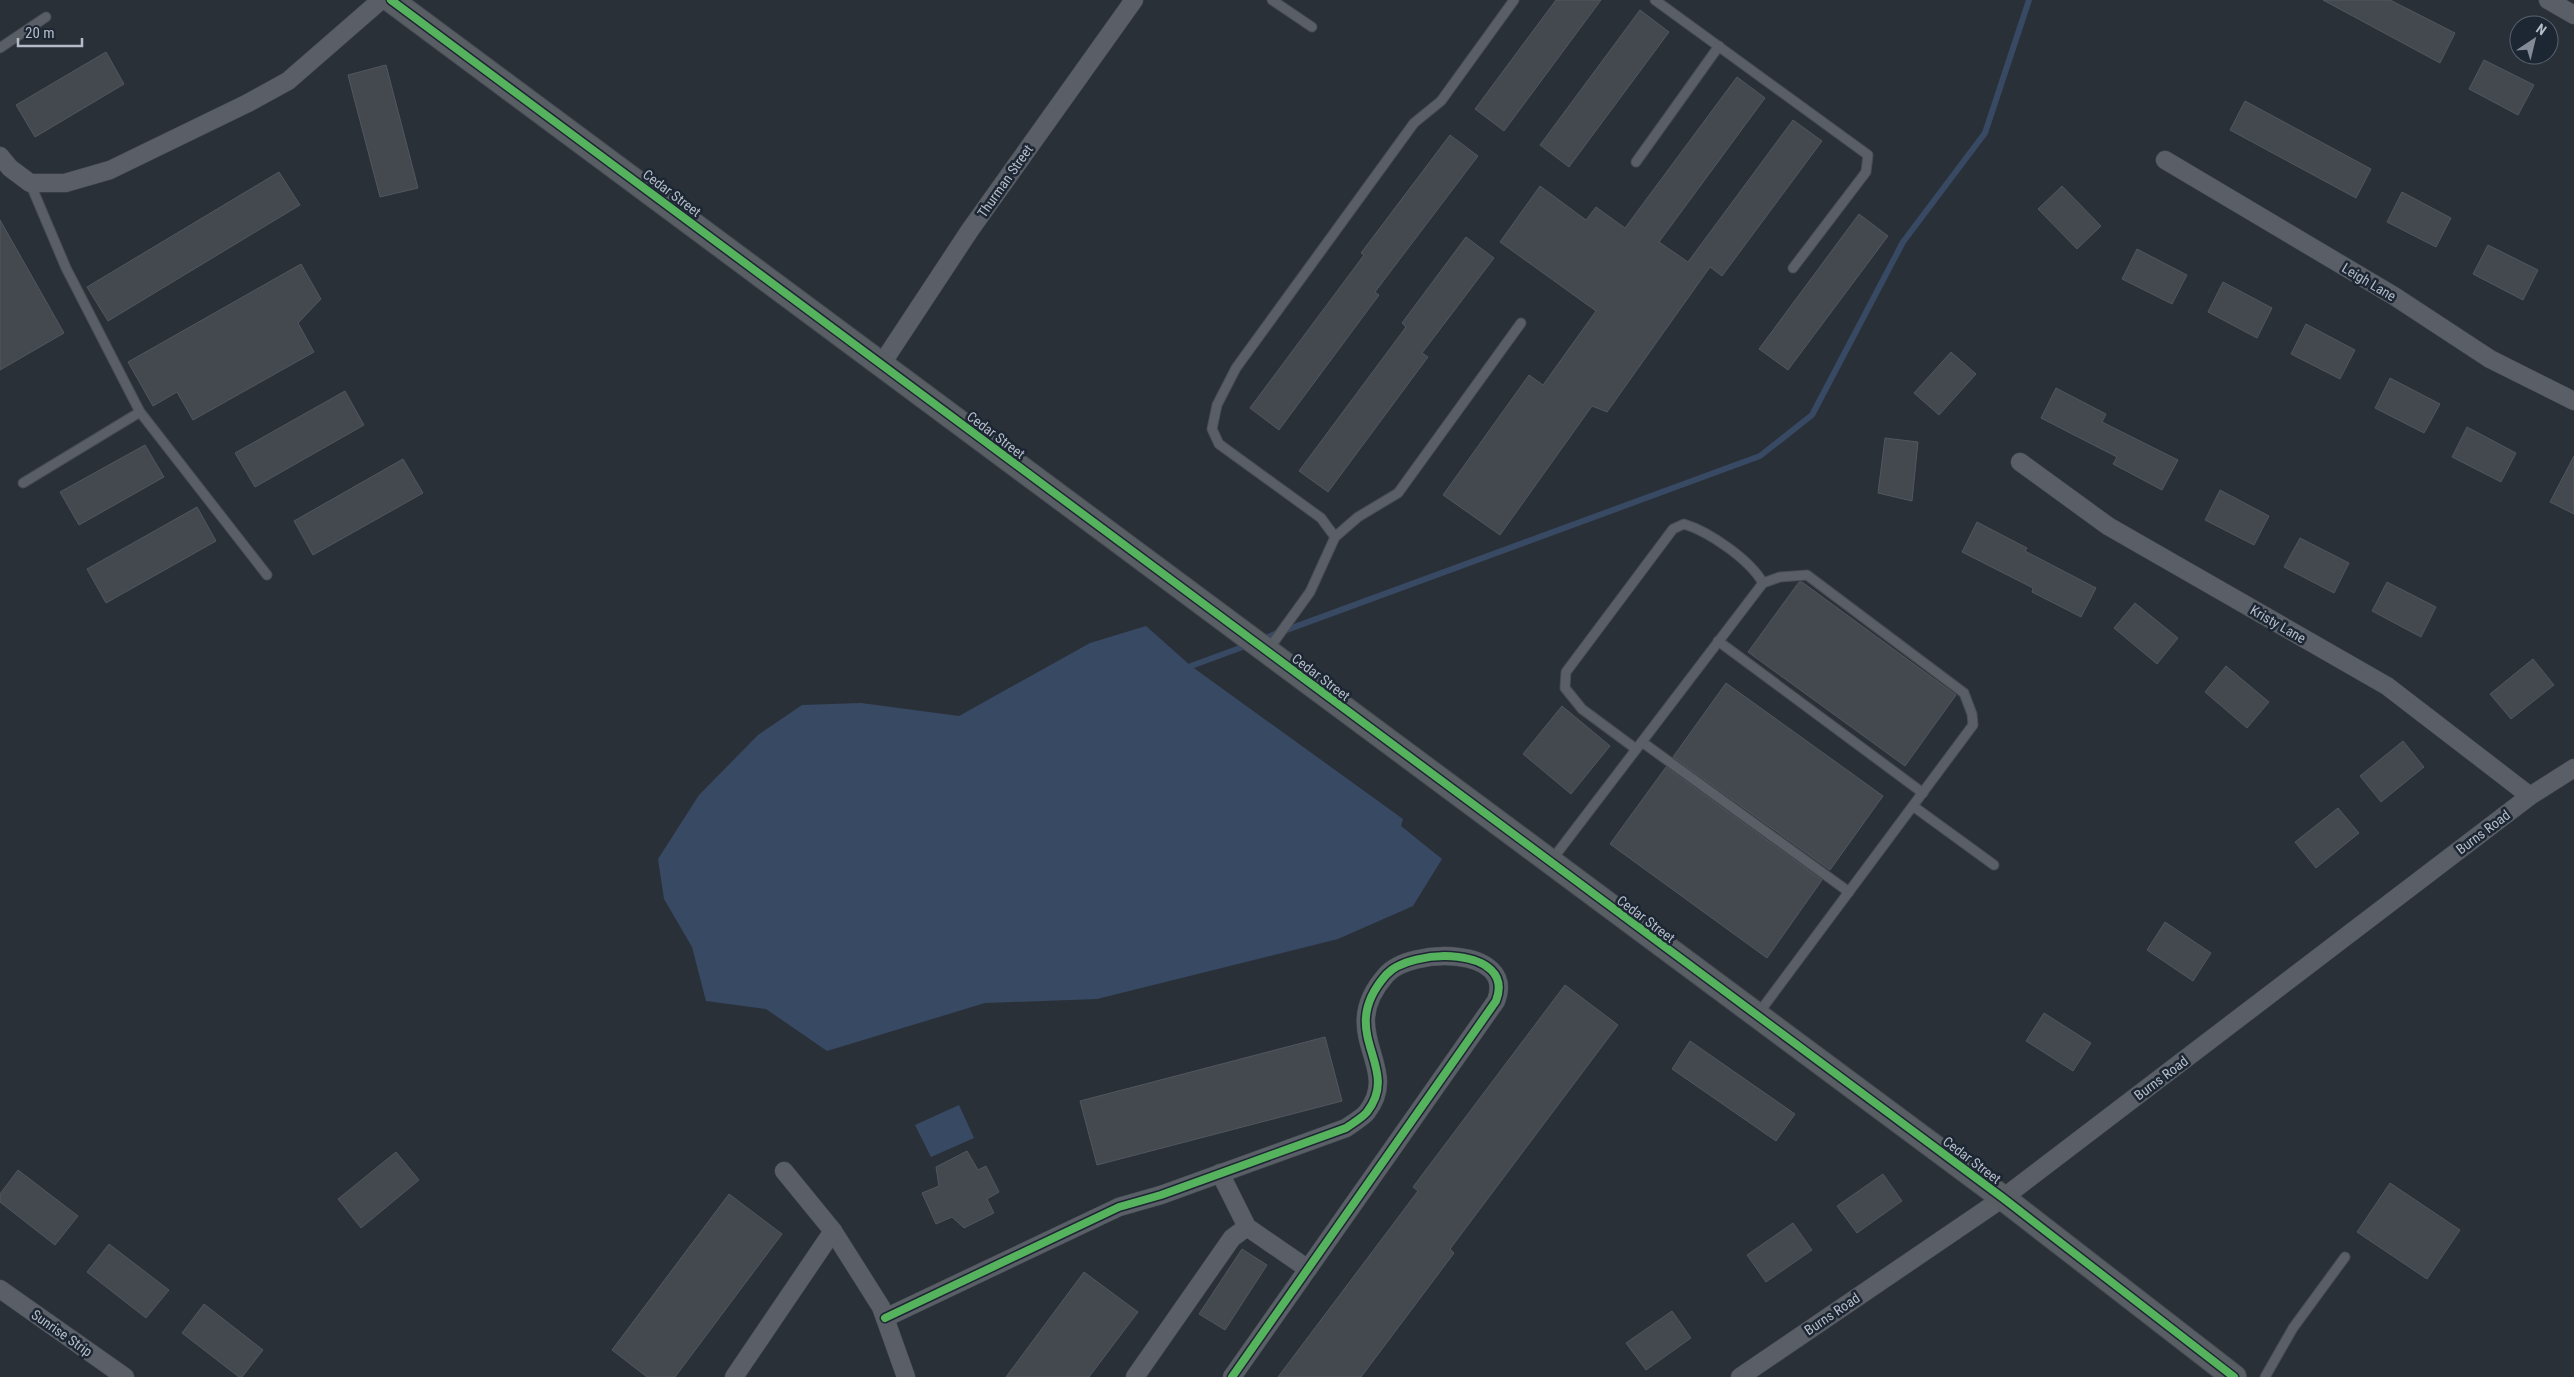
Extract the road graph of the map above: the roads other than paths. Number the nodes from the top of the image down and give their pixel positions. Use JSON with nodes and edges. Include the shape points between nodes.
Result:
{"nodes":[{"id":1,"x":381,"y":0,"type":"edge"},
{"id":2,"x":391,"y":0,"type":"edge"},
{"id":3,"x":1134,"y":0,"type":"edge"},
{"id":4,"x":1272,"y":0,"type":"edge"},
{"id":5,"x":1514,"y":0,"type":"edge"},
{"id":6,"x":1655,"y":0,"type":"edge"},
{"id":7,"x":2548,"y":0,"type":"edge"},
{"id":8,"x":2574,"y":16,"type":"edge"},
{"id":9,"x":46,"y":17,"type":"dead end"},
{"id":10,"x":1312,"y":27,"type":"dead end"},
{"id":11,"x":1719,"y":46,"type":"junction"},
{"id":12,"x":0,"y":48,"type":"edge"},
{"id":13,"x":0,"y":156,"type":"edge"},
{"id":14,"x":2165,"y":160,"type":"dead end"},
{"id":15,"x":1636,"y":162,"type":"dead end"},
{"id":16,"x":30,"y":183,"type":"junction"},
{"id":17,"x":1793,"y":268,"type":"dead end"},
{"id":18,"x":1521,"y":322,"type":"dead end"},
{"id":19,"x":881,"y":364,"type":"junction"},
{"id":20,"x":2574,"y":401,"type":"edge"},
{"id":21,"x":140,"y":412,"type":"junction"},
{"id":22,"x":2020,"y":462,"type":"dead end"},
{"id":23,"x":23,"y":483,"type":"dead end"},
{"id":24,"x":1335,"y":537,"type":"junction"},
{"id":25,"x":267,"y":575,"type":"dead end"},
{"id":26,"x":1762,"y":583,"type":"junction"},
{"id":27,"x":1718,"y":641,"type":"junction"},
{"id":28,"x":1267,"y":652,"type":"junction"},
{"id":29,"x":1639,"y":746,"type":"junction"},
{"id":30,"x":2574,"y":768,"type":"edge"},
{"id":31,"x":1923,"y":793,"type":"junction"},
{"id":32,"x":2530,"y":796,"type":"junction"},
{"id":33,"x":1913,"y":806,"type":"junction"},
{"id":34,"x":1550,"y":862,"type":"junction"},
{"id":35,"x":1994,"y":865,"type":"dead end"},
{"id":36,"x":1849,"y":892,"type":"junction"},
{"id":37,"x":1757,"y":1016,"type":"junction"},
{"id":38,"x":784,"y":1171,"type":"dead end"},
{"id":39,"x":1220,"y":1173,"type":"junction"},
{"id":40,"x":2003,"y":1198,"type":"junction"},
{"id":41,"x":1247,"y":1227,"type":"junction"},
{"id":42,"x":833,"y":1230,"type":"junction"},
{"id":43,"x":2345,"y":1257,"type":"dead end"},
{"id":44,"x":1308,"y":1269,"type":"junction"},
{"id":45,"x":0,"y":1289,"type":"edge"},
{"id":46,"x":885,"y":1318,"type":"junction"},
{"id":47,"x":125,"y":1377,"type":"edge"},
{"id":48,"x":734,"y":1377,"type":"edge"},
{"id":49,"x":906,"y":1377,"type":"edge"},
{"id":50,"x":1135,"y":1377,"type":"edge"},
{"id":51,"x":1232,"y":1377,"type":"edge"},
{"id":52,"x":1740,"y":1377,"type":"edge"},
{"id":53,"x":2234,"y":1377,"type":"edge"},
{"id":54,"x":2265,"y":1377,"type":"edge"}],
"edges":[{"from":1,"to":16,"type":"street","via":[[288,81],[248,103],[110,170],[65,183]]},
{"from":2,"to":19,"type":"street","name":"Cedar Street"},
{"from":3,"to":19,"type":"street","name":"Thurman Street","via":[[970,230]]},
{"from":4,"to":10,"type":"lane"},
{"from":5,"to":24,"type":"lane","via":[[1440,101],[1414,123],[1236,368],[1217,405],[1212,429],[1218,444],[1321,518]]},
{"from":6,"to":11,"type":"lane"},
{"from":7,"to":8,"type":"street"},
{"from":9,"to":12,"type":"lane"},
{"from":11,"to":15,"type":"lane"},
{"from":11,"to":17,"type":"lane","via":[[1868,155],[1866,172]]},
{"from":13,"to":16,"type":"street"},
{"from":14,"to":20,"type":"street","name":"Leigh Lane","via":[[2394,296],[2490,359]]},
{"from":16,"to":21,"type":"lane","via":[[66,268]]},
{"from":18,"to":24,"type":"lane","via":[[1398,492],[1358,517]]},
{"from":19,"to":28,"type":"street","name":"Cedar Street"},
{"from":21,"to":23,"type":"lane"},
{"from":21,"to":25,"type":"lane"},
{"from":22,"to":32,"type":"street","name":"Kristy Lane","via":[[2108,526],[2387,686]]},
{"from":24,"to":28,"type":"lane","via":[[1310,592]]},
{"from":26,"to":27,"type":"lane"},
{"from":26,"to":29,"type":"lane","via":[[1756,571],[1700,529],[1684,524],[1673,529],[1566,672],[1565,688],[1582,709]]},
{"from":26,"to":31,"type":"lane","via":[[1780,577],[1807,575],[1964,693],[1973,725]]},
{"from":27,"to":29,"type":"lane"},
{"from":27,"to":31,"type":"lane"},
{"from":28,"to":34,"type":"street","name":"Cedar Street"},
{"from":29,"to":34,"type":"lane"},
{"from":29,"to":36,"type":"lane"},
{"from":30,"to":32,"type":"street","name":"Burns Road"},
{"from":31,"to":33,"type":"lane"},
{"from":32,"to":40,"type":"street","name":"Burns Road"},
{"from":33,"to":35,"type":"lane"},
{"from":33,"to":36,"type":"lane"},
{"from":34,"to":37,"type":"street","name":"Cedar Street"},
{"from":36,"to":37,"type":"lane"},
{"from":37,"to":40,"type":"street","name":"Cedar Street"},
{"from":38,"to":42,"type":"street"},
{"from":39,"to":41,"type":"street"},
{"from":39,"to":44,"type":"street","via":[[1346,1128],[1367,1113],[1377,1094],[1380,1076],[1364,1028],[1366,1010],[1374,989],[1388,972],[1412,960],[1442,956],[1477,960],[1491,968],[1501,989],[1496,1001]]},
{"from":39,"to":46,"type":"street","via":[[1119,1207]]},
{"from":40,"to":52,"type":"street","name":"Burns Road"},
{"from":40,"to":53,"type":"street","name":"Cedar Street"},
{"from":41,"to":44,"type":"street"},
{"from":41,"to":50,"type":"street","via":[[1232,1238]]},
{"from":42,"to":46,"type":"street"},
{"from":42,"to":48,"type":"street"},
{"from":43,"to":54,"type":"lane","via":[[2294,1328]]},
{"from":44,"to":51,"type":"street"},
{"from":45,"to":47,"type":"street","name":"Sunrise Strip"},
{"from":46,"to":49,"type":"street"}]}
